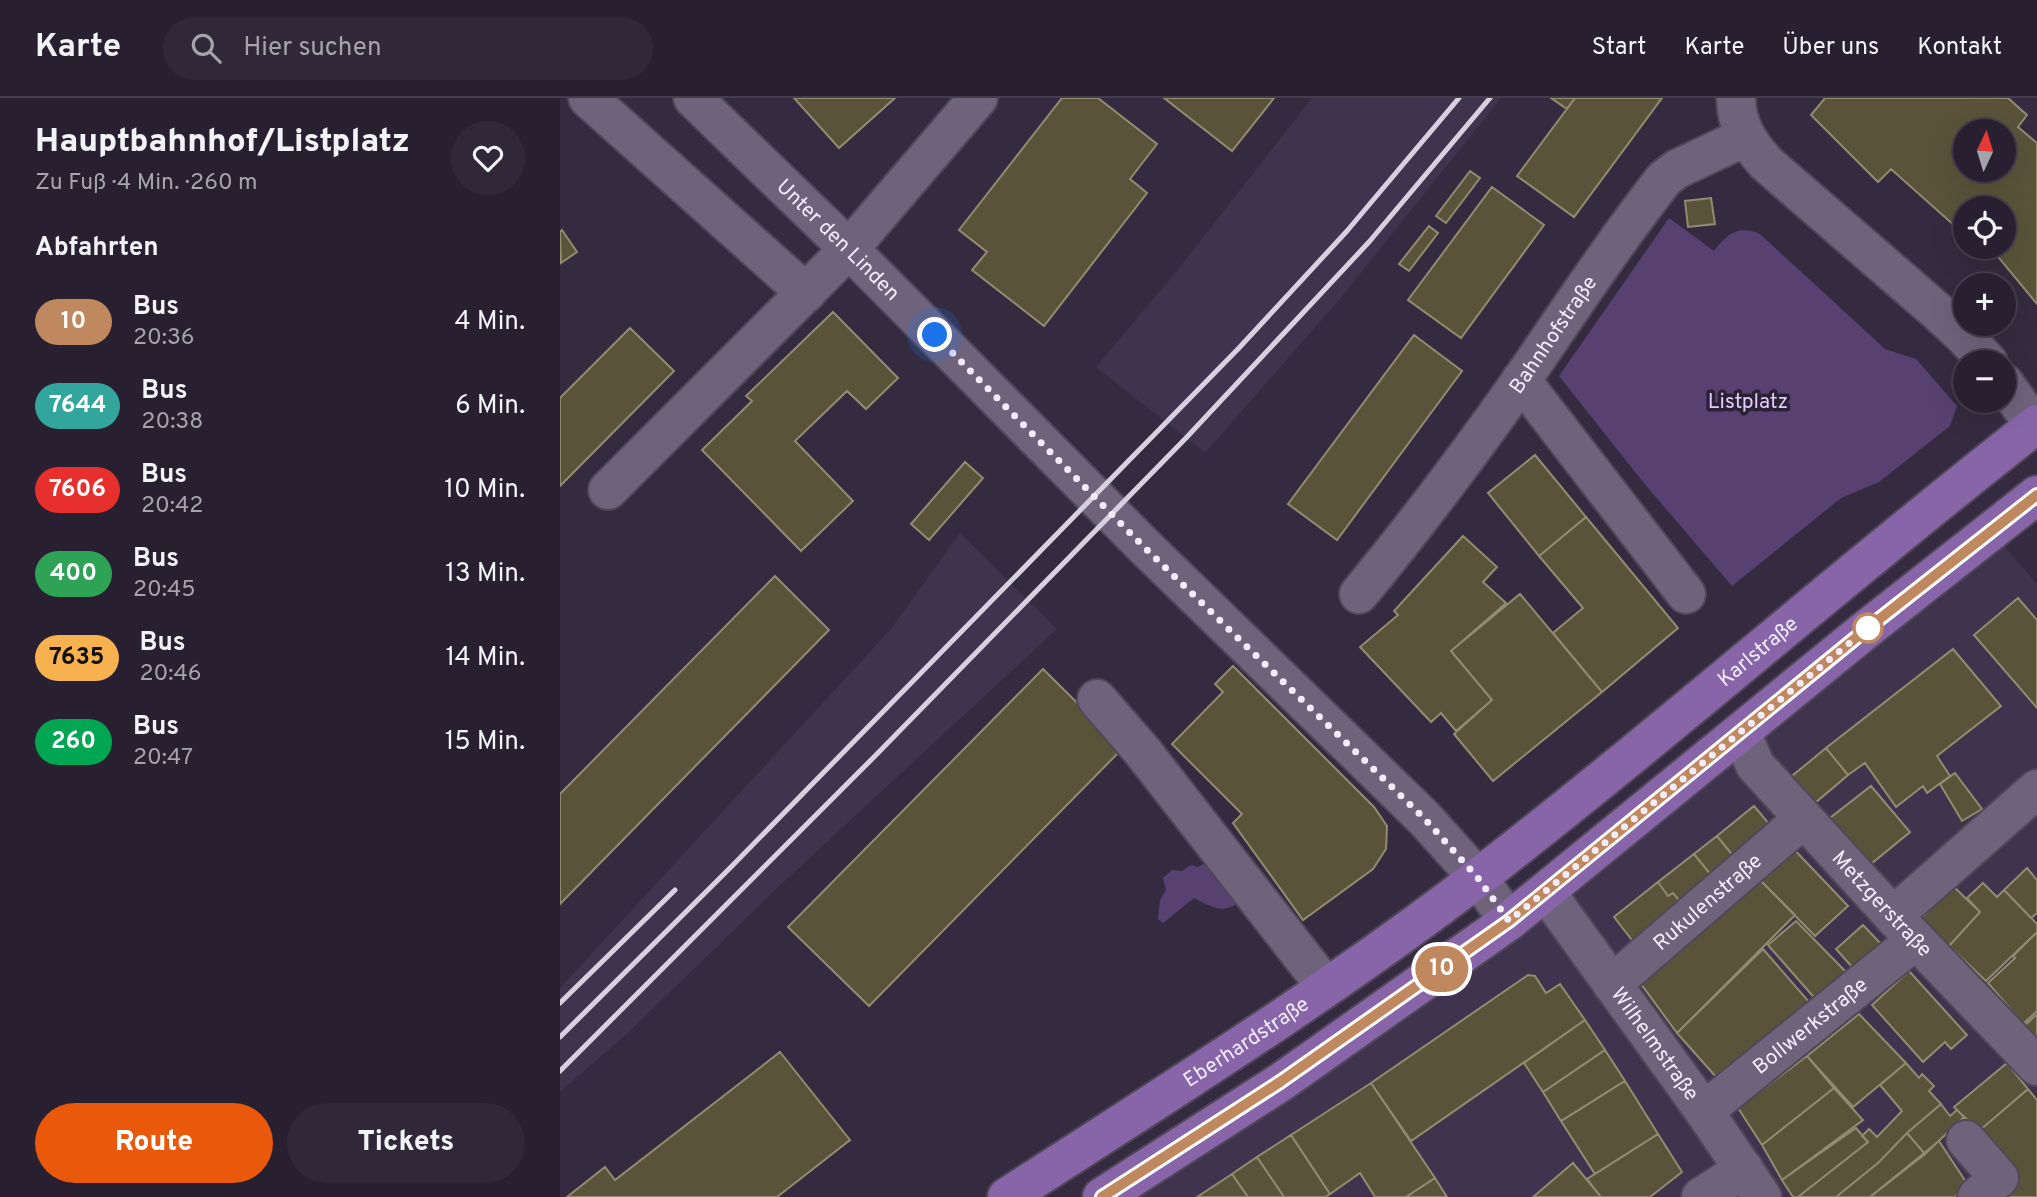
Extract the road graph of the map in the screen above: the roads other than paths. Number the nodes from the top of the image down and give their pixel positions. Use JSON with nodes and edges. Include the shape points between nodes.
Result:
{"nodes":[{"id":1,"x":588,"y":98,"type":"edge"},
{"id":2,"x":693,"y":98,"type":"edge"},
{"id":3,"x":978,"y":98,"type":"edge"},
{"id":4,"x":1736,"y":98,"type":"edge"},
{"id":5,"x":1745,"y":137,"type":"junction"},
{"id":6,"x":849,"y":249,"type":"junction"},
{"id":7,"x":806,"y":293,"type":"junction"},
{"id":8,"x":1977,"y":350,"type":"edge"},
{"id":9,"x":1521,"y":380,"type":"junction"},
{"id":10,"x":2016,"y":399,"type":"edge"},
{"id":11,"x":2036,"y":426,"type":"edge"},
{"id":12,"x":608,"y":490,"type":"dead end"},
{"id":13,"x":2037,"y":495,"type":"edge"},
{"id":14,"x":1920,"y":517,"type":"junction"},
{"id":15,"x":1956,"y":561,"type":"junction"},
{"id":16,"x":1359,"y":594,"type":"dead end"},
{"id":17,"x":1686,"y":594,"type":"dead end"},
{"id":18,"x":1097,"y":699,"type":"dead end"},
{"id":19,"x":1741,"y":732,"type":"junction"},
{"id":20,"x":2034,"y":798,"type":"edge"},
{"id":21,"x":1803,"y":818,"type":"junction"},
{"id":22,"x":1478,"y":878,"type":"junction"},
{"id":23,"x":1546,"y":892,"type":"junction"},
{"id":24,"x":1509,"y":921,"type":"junction"},
{"id":25,"x":1905,"y":928,"type":"junction"},
{"id":26,"x":1612,"y":984,"type":"junction"},
{"id":27,"x":1326,"y":987,"type":"junction"},
{"id":28,"x":2037,"y":1066,"type":"edge"},
{"id":29,"x":1704,"y":1111,"type":"junction"},
{"id":30,"x":1966,"y":1140,"type":"dead end"},
{"id":31,"x":1753,"y":1183,"type":"edge"},
{"id":32,"x":1007,"y":1197,"type":"edge"},
{"id":33,"x":1102,"y":1197,"type":"edge"},
{"id":34,"x":1701,"y":1197,"type":"edge"},
{"id":35,"x":1977,"y":1197,"type":"edge"}],
"edges":[{"from":1,"to":7,"type":"street"},
{"from":2,"to":6,"type":"street","name":"Unter den Linden"},
{"from":3,"to":6,"type":"street"},
{"from":4,"to":5,"type":"street"},
{"from":5,"to":8,"type":"street","via":[[1766,163]]},
{"from":5,"to":9,"type":"street","name":"Bahnhofstraße","via":[[1664,179]]},
{"from":6,"to":7,"type":"street"},
{"from":6,"to":22,"type":"street","name":"Unter den Linden","via":[[1144,547],[1424,818]]},
{"from":7,"to":12,"type":"street"},
{"from":9,"to":16,"type":"street","name":"Bahnhofstraße"},
{"from":9,"to":17,"type":"street"},
{"from":10,"to":11,"type":"street"},
{"from":11,"to":14,"type":"main road","name":"Karlstraße"},
{"from":13,"to":15,"type":"main road"},
{"from":14,"to":15,"type":"main road"},
{"from":14,"to":22,"type":"main road","name":"Karlstraße"},
{"from":15,"to":19,"type":"main road"},
{"from":18,"to":27,"type":"street"},
{"from":19,"to":21,"type":"street","name":"Metzgerstraße","via":[[1755,765]]},
{"from":19,"to":23,"type":"main road"},
{"from":20,"to":25,"type":"street","name":"Bollwerkstraße"},
{"from":21,"to":25,"type":"street","name":"Metzgerstraße"},
{"from":21,"to":26,"type":"street","name":"Rukulenstraße"},
{"from":22,"to":24,"type":"street","name":"Unter den Linden"},
{"from":22,"to":27,"type":"main road","name":"Eberhardstraße"},
{"from":23,"to":24,"type":"main road"},
{"from":23,"to":26,"type":"street","name":"Wilhelmstraße"},
{"from":24,"to":33,"type":"main road","via":[[1280,1082]]},
{"from":25,"to":28,"type":"street","name":"Metzgerstraße"},
{"from":25,"to":29,"type":"street","name":"Bollwerkstraße"},
{"from":26,"to":29,"type":"street","name":"Wilhelmstraße"},
{"from":27,"to":32,"type":"main road","name":"Eberhardstraße"},
{"from":29,"to":31,"type":"street","name":"Wilhelmstraße"},
{"from":30,"to":35,"type":"street","via":[[1998,1178]]},
{"from":31,"to":34,"type":"street"}]}
